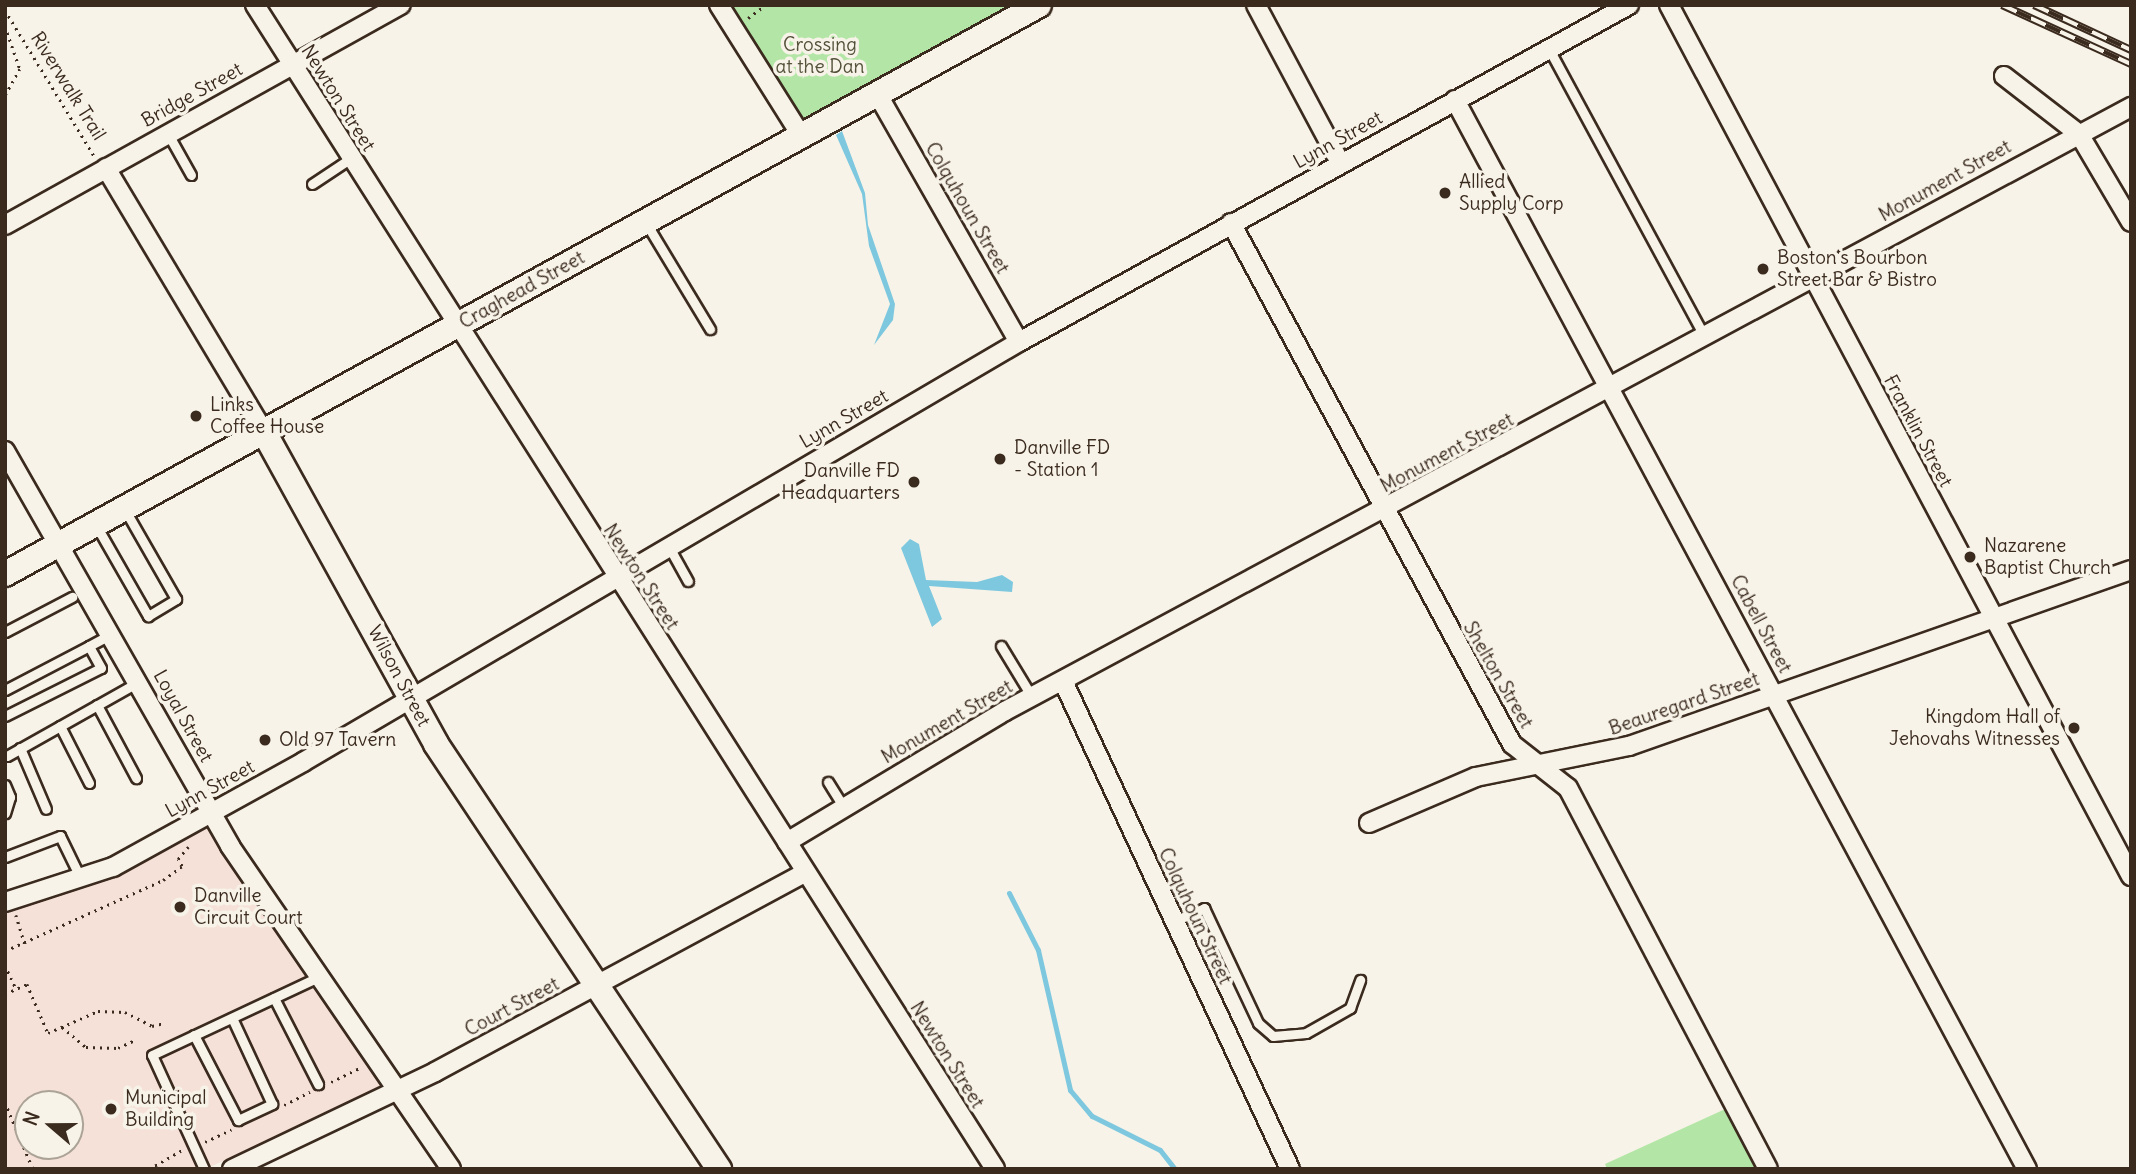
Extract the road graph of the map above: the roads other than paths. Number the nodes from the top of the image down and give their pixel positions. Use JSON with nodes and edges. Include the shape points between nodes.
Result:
{"nodes":[{"id":1,"x":255,"y":5,"type":"edge"},
{"id":2,"x":401,"y":5,"type":"edge"},
{"id":3,"x":719,"y":5,"type":"edge"},
{"id":4,"x":1038,"y":5,"type":"edge"},
{"id":5,"x":1256,"y":5,"type":"edge"},
{"id":6,"x":1629,"y":5,"type":"edge"},
{"id":7,"x":1669,"y":5,"type":"edge"},
{"id":8,"x":1010,"y":12,"type":"edge"},
{"id":9,"x":1549,"y":49,"type":"junction"},
{"id":10,"x":292,"y":63,"type":"junction"},
{"id":11,"x":2004,"y":76,"type":"dead end"},
{"id":12,"x":878,"y":95,"type":"junction"},
{"id":13,"x":1455,"y":100,"type":"junction"},
{"id":14,"x":2131,"y":107,"type":"edge"},
{"id":15,"x":167,"y":133,"type":"junction"},
{"id":16,"x":2079,"y":134,"type":"junction"},
{"id":17,"x":802,"y":137,"type":"junction"},
{"id":18,"x":351,"y":158,"type":"junction"},
{"id":19,"x":1340,"y":162,"type":"junction"},
{"id":20,"x":106,"y":168,"type":"junction"},
{"id":21,"x":191,"y":175,"type":"dead end"},
{"id":22,"x":312,"y":184,"type":"dead end"},
{"id":23,"x":645,"y":222,"type":"junction"},
{"id":24,"x":2131,"y":222,"type":"edge"},
{"id":25,"x":1231,"y":223,"type":"junction"},
{"id":26,"x":5,"y":225,"type":"edge"},
{"id":27,"x":1813,"y":278,"type":"junction"},
{"id":28,"x":456,"y":327,"type":"junction"},
{"id":29,"x":710,"y":329,"type":"dead end"},
{"id":30,"x":1705,"y":337,"type":"junction"},
{"id":31,"x":1019,"y":342,"type":"junction"},
{"id":32,"x":1610,"y":388,"type":"junction"},
{"id":33,"x":264,"y":432,"type":"junction"},
{"id":34,"x":5,"y":451,"type":"edge"},
{"id":35,"x":125,"y":509,"type":"junction"},
{"id":36,"x":1382,"y":512,"type":"junction"},
{"id":37,"x":96,"y":525,"type":"junction"},
{"id":38,"x":63,"y":544,"type":"junction"},
{"id":39,"x":669,"y":547,"type":"junction"},
{"id":40,"x":2131,"y":570,"type":"edge"},
{"id":41,"x":5,"y":574,"type":"edge"},
{"id":42,"x":616,"y":579,"type":"junction"},
{"id":43,"x":688,"y":581,"type":"dead end"},
{"id":44,"x":72,"y":597,"type":"dead end"},
{"id":45,"x":1994,"y":618,"type":"junction"},
{"id":46,"x":5,"y":632,"type":"edge"},
{"id":47,"x":113,"y":633,"type":"junction"},
{"id":48,"x":89,"y":646,"type":"junction"},
{"id":49,"x":1001,"y":646,"type":"dead end"},
{"id":50,"x":140,"y":681,"type":"junction"},
{"id":51,"x":1063,"y":681,"type":"junction"},
{"id":52,"x":5,"y":690,"type":"edge"},
{"id":53,"x":1775,"y":695,"type":"junction"},
{"id":54,"x":1032,"y":697,"type":"junction"},
{"id":55,"x":412,"y":699,"type":"junction"},
{"id":56,"x":97,"y":705,"type":"junction"},
{"id":57,"x":5,"y":716,"type":"edge"},
{"id":58,"x":60,"y":726,"type":"junction"},
{"id":59,"x":20,"y":748,"type":"junction"},
{"id":60,"x":7,"y":756,"type":"edge"},
{"id":61,"x":1538,"y":767,"type":"junction"},
{"id":62,"x":136,"y":778,"type":"dead end"},
{"id":63,"x":828,"y":782,"type":"dead end"},
{"id":64,"x":89,"y":783,"type":"dead end"},
{"id":65,"x":5,"y":785,"type":"edge"},
{"id":66,"x":844,"y":808,"type":"junction"},
{"id":67,"x":46,"y":810,"type":"dead end"},
{"id":68,"x":211,"y":812,"type":"junction"},
{"id":69,"x":5,"y":813,"type":"edge"},
{"id":70,"x":1369,"y":823,"type":"dead end"},
{"id":71,"x":787,"y":842,"type":"junction"},
{"id":72,"x":5,"y":857,"type":"edge"},
{"id":73,"x":806,"y":873,"type":"junction"},
{"id":74,"x":2131,"y":876,"type":"edge"},
{"id":75,"x":82,"y":880,"type":"junction"},
{"id":76,"x":10,"y":908,"type":"edge"},
{"id":77,"x":1174,"y":920,"type":"junction"},
{"id":78,"x":321,"y":976,"type":"junction"},
{"id":79,"x":1360,"y":980,"type":"dead end"},
{"id":80,"x":597,"y":985,"type":"junction"},
{"id":81,"x":274,"y":998,"type":"junction"},
{"id":82,"x":232,"y":1018,"type":"junction"},
{"id":83,"x":194,"y":1035,"type":"junction"},
{"id":84,"x":318,"y":1084,"type":"dead end"},
{"id":85,"x":399,"y":1090,"type":"junction"},
{"id":86,"x":204,"y":1169,"type":"edge"},
{"id":87,"x":232,"y":1169,"type":"edge"},
{"id":88,"x":451,"y":1169,"type":"edge"},
{"id":89,"x":719,"y":1169,"type":"edge"},
{"id":90,"x":995,"y":1169,"type":"edge"},
{"id":91,"x":1290,"y":1169,"type":"edge"},
{"id":92,"x":1768,"y":1169,"type":"edge"},
{"id":93,"x":2027,"y":1169,"type":"edge"}],
"edges":[{"from":1,"to":10,"type":"street","name":"Newton Street"},
{"from":2,"to":10,"type":"street","name":"Bridge Street"},
{"from":3,"to":17,"type":"street"},
{"from":4,"to":8,"type":"main road","name":"Craghead Street"},
{"from":5,"to":19,"type":"street"},
{"from":6,"to":9,"type":"street","name":"Lynn Street"},
{"from":7,"to":27,"type":"street","name":"Franklin Street"},
{"from":8,"to":12,"type":"main road","name":"Craghead Street"},
{"from":9,"to":13,"type":"street","name":"Lynn Street"},
{"from":9,"to":30,"type":"lane"},
{"from":10,"to":15,"type":"street","name":"Bridge Street"},
{"from":10,"to":18,"type":"street","name":"Newton Street"},
{"from":11,"to":16,"type":"street"},
{"from":12,"to":17,"type":"main road","name":"Craghead Street"},
{"from":12,"to":31,"type":"street","name":"Colquhoun Street"},
{"from":13,"to":19,"type":"street","name":"Lynn Street"},
{"from":13,"to":32,"type":"street","name":"Cabell Street"},
{"from":14,"to":16,"type":"street","name":"Monument Street"},
{"from":15,"to":20,"type":"street","name":"Bridge Street"},
{"from":15,"to":21,"type":"lane"},
{"from":16,"to":24,"type":"street"},
{"from":16,"to":27,"type":"street","name":"Monument Street"},
{"from":17,"to":23,"type":"main road","name":"Craghead Street"},
{"from":18,"to":22,"type":"lane"},
{"from":18,"to":28,"type":"street","name":"Newton Street"},
{"from":19,"to":25,"type":"street","name":"Lynn Street"},
{"from":20,"to":26,"type":"street","name":"Bridge Street"},
{"from":20,"to":33,"type":"street","name":"Wilson Street"},
{"from":23,"to":28,"type":"main road","name":"Craghead Street"},
{"from":23,"to":29,"type":"lane"},
{"from":25,"to":31,"type":"street","name":"Lynn Street"},
{"from":25,"to":36,"type":"street","name":"Shelton Street"},
{"from":27,"to":30,"type":"street","name":"Monument Street"},
{"from":27,"to":45,"type":"street","name":"Franklin Street"},
{"from":28,"to":33,"type":"main road","name":"Craghead Street"},
{"from":28,"to":42,"type":"street","name":"Newton Street"},
{"from":30,"to":32,"type":"street","name":"Monument Street"},
{"from":31,"to":39,"type":"street","name":"Lynn Street"},
{"from":32,"to":36,"type":"street","name":"Monument Street"},
{"from":32,"to":53,"type":"street","name":"Cabell Street"},
{"from":33,"to":35,"type":"main road","name":"Craghead Street"},
{"from":33,"to":55,"type":"main road","name":"Wilson Street"},
{"from":34,"to":38,"type":"street","name":"Loyal Street"},
{"from":35,"to":37,"type":"main road","name":"Craghead Street"},
{"from":35,"to":37,"type":"lane","via":[[176,600],[148,615]]},
{"from":36,"to":51,"type":"street","name":"Monument Street"},
{"from":36,"to":61,"type":"street","name":"Shelton Street","via":[[1512,744]]},
{"from":37,"to":38,"type":"main road","name":"Craghead Street"},
{"from":38,"to":41,"type":"main road","name":"Craghead Street"},
{"from":38,"to":47,"type":"street","name":"Loyal Street"},
{"from":39,"to":42,"type":"street","name":"Lynn Street"},
{"from":39,"to":43,"type":"lane"},
{"from":40,"to":45,"type":"street","name":"Beauregard Street"},
{"from":42,"to":55,"type":"street","name":"Lynn Street"},
{"from":42,"to":71,"type":"street","name":"Newton Street"},
{"from":44,"to":46,"type":"lane"},
{"from":45,"to":53,"type":"street","name":"Beauregard Street"},
{"from":45,"to":74,"type":"street","name":"Franklin Street"},
{"from":47,"to":48,"type":"lane"},
{"from":47,"to":50,"type":"street","name":"Loyal Street"},
{"from":48,"to":52,"type":"lane"},
{"from":48,"to":57,"type":"lane","via":[[102,668]]},
{"from":49,"to":54,"type":"lane"},
{"from":50,"to":56,"type":"lane"},
{"from":50,"to":68,"type":"street","name":"Loyal Street"},
{"from":51,"to":54,"type":"street","name":"Monument Street"},
{"from":51,"to":77,"type":"street","name":"Colquhoun Street"},
{"from":53,"to":61,"type":"street","name":"Beauregard Street","via":[[1629,746]]},
{"from":53,"to":93,"type":"street","name":"Cabell Street"},
{"from":54,"to":66,"type":"street","name":"Monument Street"},
{"from":55,"to":68,"type":"street","name":"Lynn Street"},
{"from":55,"to":80,"type":"main road","name":"Wilson Street"},
{"from":56,"to":58,"type":"lane"},
{"from":56,"to":62,"type":"lane"},
{"from":58,"to":59,"type":"lane"},
{"from":58,"to":64,"type":"lane"},
{"from":59,"to":60,"type":"lane"},
{"from":59,"to":67,"type":"lane"},
{"from":61,"to":70,"type":"street","name":"Beauregard Street","via":[[1476,777]]},
{"from":61,"to":92,"type":"street","name":"Shelton Street","via":[[1568,788]]},
{"from":63,"to":66,"type":"lane"},
{"from":65,"to":69,"type":"lane"},
{"from":66,"to":71,"type":"street","name":"Monument Street"},
{"from":68,"to":75,"type":"street","name":"Lynn Street"},
{"from":68,"to":78,"type":"street","name":"Loyal Street"},
{"from":71,"to":73,"type":"street","name":"Newton Street"},
{"from":72,"to":75,"type":"lane","via":[[60,836]]},
{"from":73,"to":80,"type":"street","name":"Court Street"},
{"from":73,"to":90,"type":"street","name":"Newton Street"},
{"from":75,"to":76,"type":"street","name":"Lynn Street"},
{"from":77,"to":79,"type":"lane","via":[[1204,908],[1258,1023],[1273,1036],[1306,1033],[1350,1008]]},
{"from":77,"to":91,"type":"street","name":"Colquhoun Street"},
{"from":78,"to":81,"type":"lane"},
{"from":78,"to":85,"type":"street","name":"Loyal Street"},
{"from":80,"to":85,"type":"street","name":"Court Street"},
{"from":80,"to":89,"type":"main road","name":"Wilson Street"},
{"from":81,"to":82,"type":"lane"},
{"from":81,"to":84,"type":"lane"},
{"from":82,"to":83,"type":"lane"},
{"from":82,"to":83,"type":"lane","via":[[272,1104],[238,1120]]},
{"from":83,"to":86,"type":"lane","via":[[152,1055]]},
{"from":85,"to":87,"type":"street","name":"Court Street"},
{"from":85,"to":88,"type":"street","name":"Loyal Street"}]}
